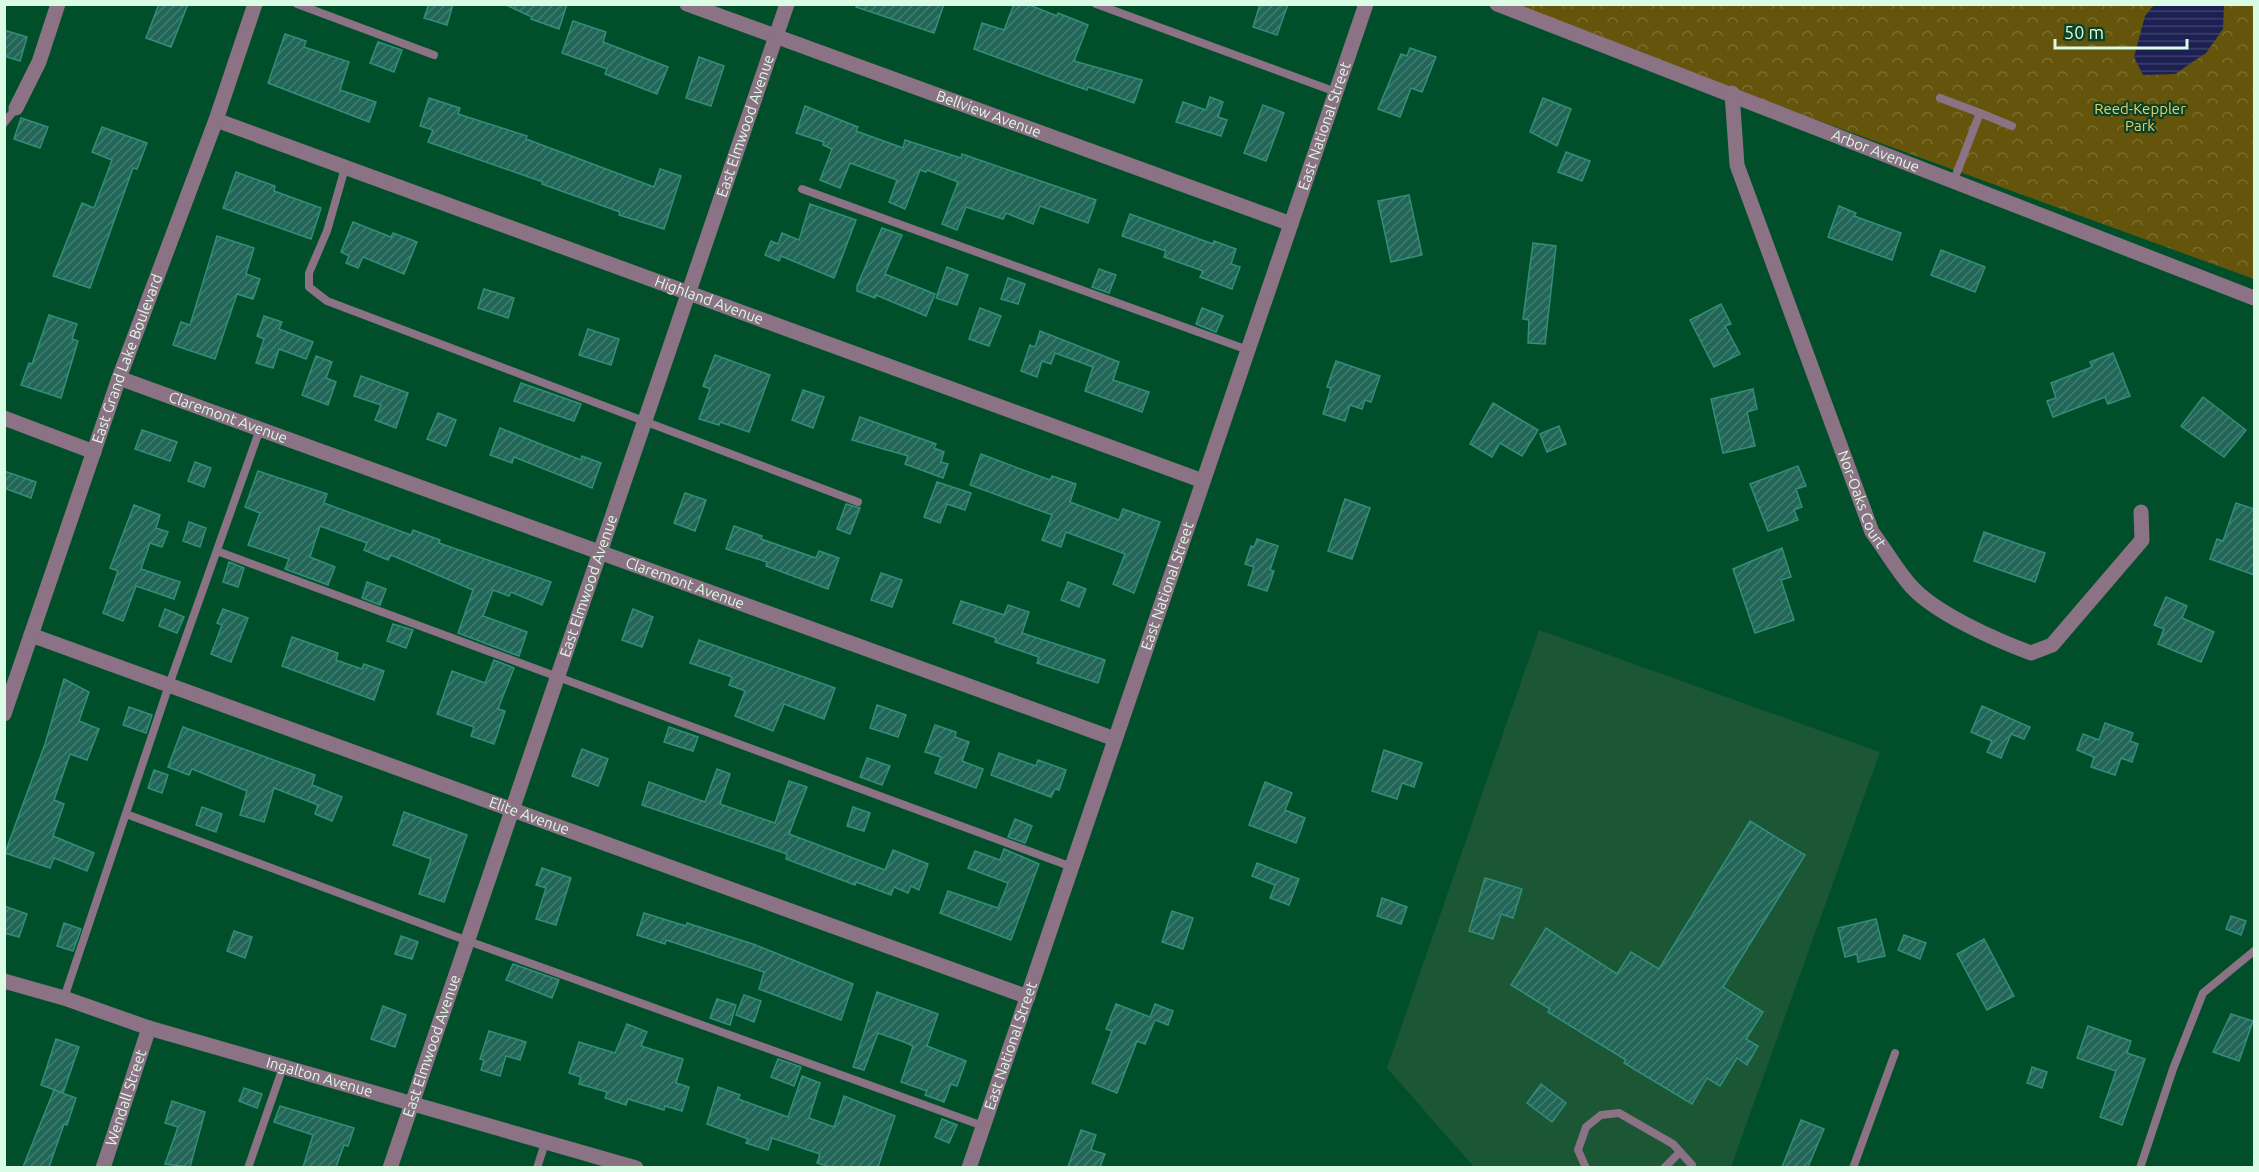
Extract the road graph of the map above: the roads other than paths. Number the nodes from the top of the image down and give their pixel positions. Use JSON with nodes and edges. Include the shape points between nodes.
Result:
{"nodes":[{"id":1,"x":58,"y":4,"type":"edge"},
{"id":2,"x":255,"y":4,"type":"edge"},
{"id":3,"x":297,"y":4,"type":"edge"},
{"id":4,"x":687,"y":4,"type":"edge"},
{"id":5,"x":787,"y":4,"type":"edge"},
{"id":6,"x":1096,"y":4,"type":"edge"},
{"id":7,"x":1366,"y":4,"type":"edge"},
{"id":8,"x":1497,"y":4,"type":"edge"},
{"id":9,"x":776,"y":37,"type":"junction"},
{"id":10,"x":434,"y":55,"type":"dead end"},
{"id":11,"x":1336,"y":92,"type":"junction"},
{"id":12,"x":1732,"y":93,"type":"junction"},
{"id":13,"x":1940,"y":98,"type":"dead end"},
{"id":14,"x":16,"y":108,"type":"joint"},
{"id":15,"x":1980,"y":113,"type":"junction"},
{"id":16,"x":216,"y":120,"type":"junction"},
{"id":17,"x":4,"y":123,"type":"edge"},
{"id":18,"x":2012,"y":126,"type":"dead end"},
{"id":19,"x":345,"y":168,"type":"junction"},
{"id":20,"x":1954,"y":180,"type":"junction"},
{"id":21,"x":802,"y":189,"type":"dead end"},
{"id":22,"x":1291,"y":224,"type":"junction"},
{"id":23,"x":2253,"y":293,"type":"edge"},
{"id":24,"x":688,"y":294,"type":"junction"},
{"id":25,"x":1248,"y":350,"type":"junction"},
{"id":26,"x":119,"y":378,"type":"junction"},
{"id":27,"x":4,"y":418,"type":"edge"},
{"id":28,"x":645,"y":422,"type":"junction"},
{"id":29,"x":260,"y":429,"type":"junction"},
{"id":30,"x":94,"y":452,"type":"junction"},
{"id":31,"x":1203,"y":481,"type":"junction"},
{"id":32,"x":858,"y":502,"type":"dead end"},
{"id":33,"x":2141,"y":512,"type":"dead end"},
{"id":34,"x":217,"y":552,"type":"junction"},
{"id":35,"x":600,"y":552,"type":"junction"},
{"id":36,"x":31,"y":635,"type":"junction"},
{"id":37,"x":557,"y":678,"type":"junction"},
{"id":38,"x":169,"y":686,"type":"junction"},
{"id":39,"x":4,"y":714,"type":"edge"},
{"id":40,"x":1115,"y":739,"type":"junction"},
{"id":41,"x":512,"y":810,"type":"junction"},
{"id":42,"x":126,"y":814,"type":"junction"},
{"id":43,"x":1072,"y":867,"type":"junction"},
{"id":44,"x":468,"y":941,"type":"junction"},
{"id":45,"x":2254,"y":951,"type":"edge"},
{"id":46,"x":4,"y":981,"type":"edge"},
{"id":47,"x":1028,"y":997,"type":"junction"},
{"id":48,"x":64,"y":998,"type":"junction"},
{"id":49,"x":149,"y":1028,"type":"junction"},
{"id":50,"x":1895,"y":1053,"type":"dead end"},
{"id":51,"x":283,"y":1066,"type":"junction"},
{"id":52,"x":412,"y":1104,"type":"junction"},
{"id":53,"x":983,"y":1126,"type":"junction"},
{"id":54,"x":545,"y":1143,"type":"junction"},
{"id":55,"x":1680,"y":1152,"type":"junction"},
{"id":56,"x":103,"y":1167,"type":"edge"},
{"id":57,"x":248,"y":1167,"type":"edge"},
{"id":58,"x":390,"y":1167,"type":"edge"},
{"id":59,"x":537,"y":1167,"type":"edge"},
{"id":60,"x":636,"y":1167,"type":"edge"},
{"id":61,"x":969,"y":1167,"type":"edge"},
{"id":62,"x":1586,"y":1167,"type":"edge"},
{"id":63,"x":1664,"y":1167,"type":"edge"},
{"id":64,"x":1692,"y":1167,"type":"edge"},
{"id":65,"x":1853,"y":1167,"type":"edge"},
{"id":66,"x":2139,"y":1167,"type":"edge"}],
"edges":[{"from":1,"to":14,"type":"street","via":[[39,62]]},
{"from":2,"to":16,"type":"street","name":"East Grand Lake Boulevard"},
{"from":3,"to":10,"type":"lane"},
{"from":4,"to":9,"type":"street","name":"Bellview Avenue"},
{"from":5,"to":9,"type":"street","name":"East Elmwood Avenue"},
{"from":6,"to":11,"type":"lane"},
{"from":7,"to":11,"type":"street","name":"East National Street"},
{"from":8,"to":12,"type":"street","name":"Arbor Avenue"},
{"from":9,"to":22,"type":"street","name":"Bellview Avenue"},
{"from":9,"to":24,"type":"street","name":"East Elmwood Avenue"},
{"from":11,"to":22,"type":"street","name":"East National Street"},
{"from":12,"to":20,"type":"street","name":"Arbor Avenue"},
{"from":12,"to":33,"type":"street","name":"Nor-Oaks Court","via":[[1737,165],[1872,531],[1910,585],[1933,605],[2001,642],[2031,653],[2052,645],[2142,540]]},
{"from":13,"to":15,"type":"lane"},
{"from":14,"to":17,"type":"lane"},
{"from":15,"to":18,"type":"lane"},
{"from":15,"to":20,"type":"lane"},
{"from":16,"to":19,"type":"street","name":"Highland Avenue"},
{"from":16,"to":26,"type":"street","name":"East Grand Lake Boulevard"},
{"from":19,"to":24,"type":"street","name":"Highland Avenue"},
{"from":19,"to":28,"type":"lane","via":[[327,231],[309,273],[309,287],[327,301]]},
{"from":20,"to":23,"type":"street","name":"Arbor Avenue"},
{"from":21,"to":25,"type":"lane"},
{"from":22,"to":25,"type":"street","name":"East National Street"},
{"from":24,"to":28,"type":"street","name":"East Elmwood Avenue"},
{"from":24,"to":31,"type":"street","name":"Highland Avenue"},
{"from":25,"to":31,"type":"street","name":"East National Street"},
{"from":26,"to":29,"type":"street","name":"Claremont Avenue"},
{"from":26,"to":30,"type":"street","name":"East Grand Lake Boulevard"},
{"from":27,"to":30,"type":"street"},
{"from":28,"to":32,"type":"lane"},
{"from":28,"to":35,"type":"street","name":"East Elmwood Avenue"},
{"from":29,"to":34,"type":"lane"},
{"from":29,"to":35,"type":"street","name":"Claremont Avenue"},
{"from":30,"to":36,"type":"street","name":"East Grand Lake Boulevard"},
{"from":31,"to":40,"type":"street","name":"East National Street"},
{"from":34,"to":37,"type":"lane"},
{"from":34,"to":38,"type":"lane"},
{"from":35,"to":37,"type":"street","name":"East Elmwood Avenue"},
{"from":35,"to":40,"type":"street","name":"Claremont Avenue"},
{"from":36,"to":38,"type":"street","name":"Elite Avenue"},
{"from":36,"to":39,"type":"street","name":"East Grand Lake Boulevard"},
{"from":37,"to":41,"type":"street","name":"East Elmwood Avenue"},
{"from":37,"to":43,"type":"lane"},
{"from":38,"to":41,"type":"street","name":"Elite Avenue"},
{"from":38,"to":42,"type":"lane"},
{"from":40,"to":43,"type":"street","name":"East National Street"},
{"from":41,"to":44,"type":"street","name":"East Elmwood Avenue"},
{"from":41,"to":47,"type":"street","name":"Elite Avenue"},
{"from":42,"to":44,"type":"lane"},
{"from":42,"to":48,"type":"lane"},
{"from":43,"to":47,"type":"street","name":"East National Street"},
{"from":44,"to":52,"type":"street","name":"East Elmwood Avenue"},
{"from":44,"to":53,"type":"lane"},
{"from":45,"to":66,"type":"lane","via":[[2203,993]]},
{"from":46,"to":48,"type":"street","name":"Ingalton Avenue"},
{"from":47,"to":53,"type":"street","name":"East National Street"},
{"from":48,"to":49,"type":"street","name":"Ingalton Avenue"},
{"from":49,"to":51,"type":"street","name":"Ingalton Avenue"},
{"from":49,"to":56,"type":"street","name":"Wendall Street"},
{"from":50,"to":65,"type":"lane"},
{"from":51,"to":52,"type":"street","name":"Ingalton Avenue"},
{"from":51,"to":57,"type":"lane"},
{"from":52,"to":54,"type":"street","name":"Ingalton Avenue"},
{"from":52,"to":58,"type":"street","name":"East Elmwood Avenue"},
{"from":53,"to":61,"type":"street","name":"East National Street"},
{"from":54,"to":59,"type":"lane"},
{"from":54,"to":60,"type":"street","name":"Ingalton Avenue"},
{"from":55,"to":62,"type":"lane","via":[[1619,1113],[1601,1115],[1586,1127],[1578,1150]]},
{"from":55,"to":63,"type":"lane"},
{"from":55,"to":64,"type":"lane"}]}
